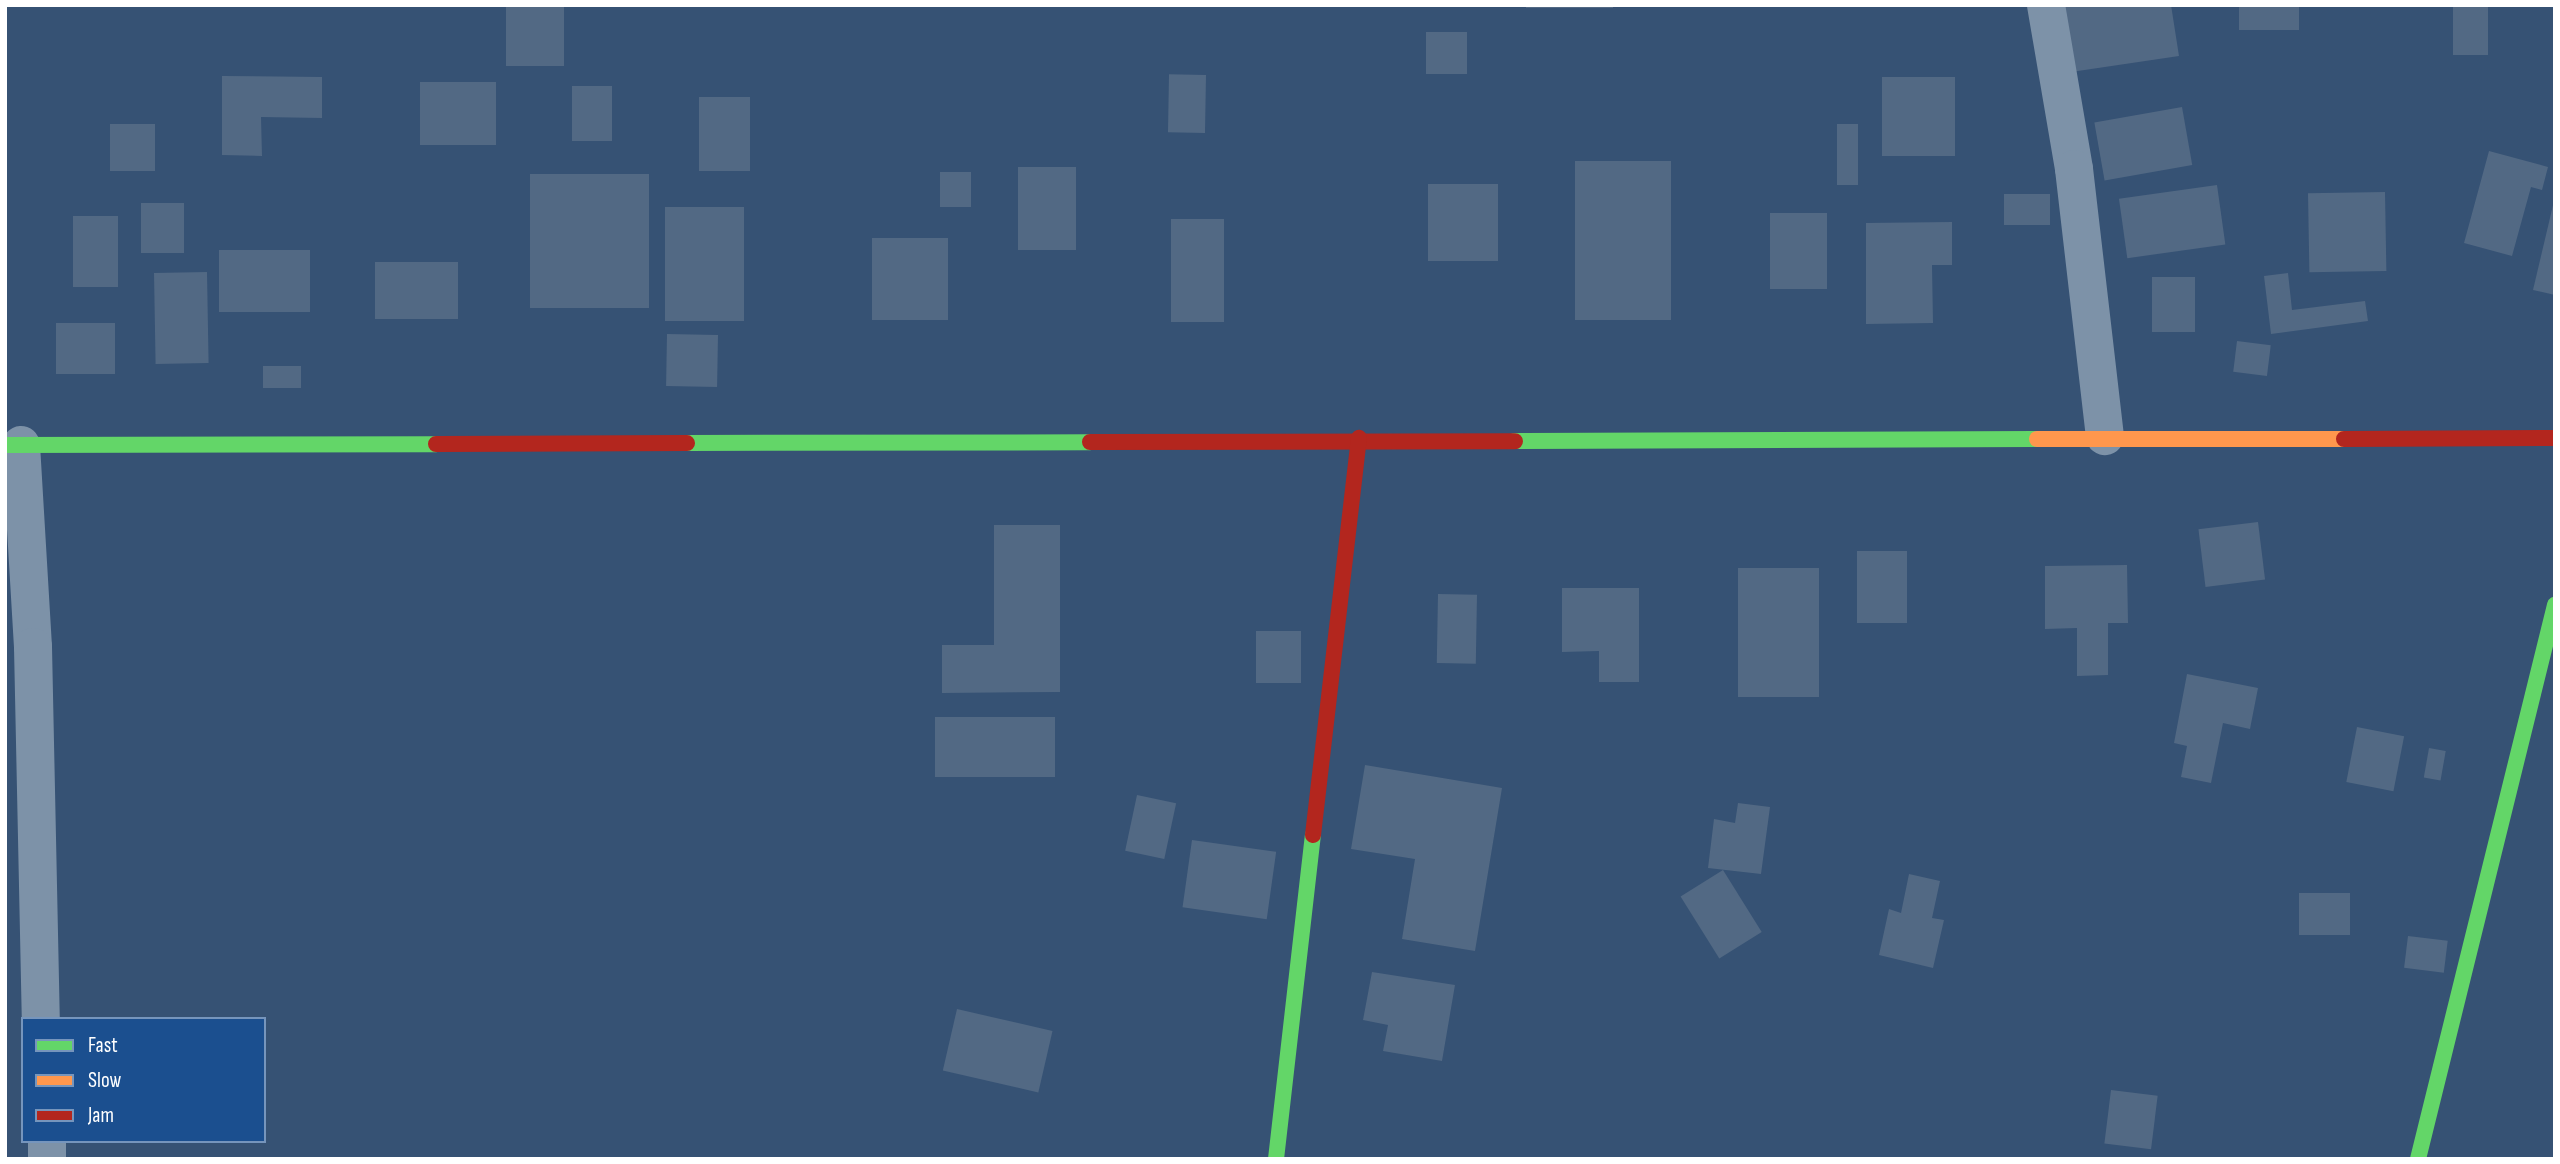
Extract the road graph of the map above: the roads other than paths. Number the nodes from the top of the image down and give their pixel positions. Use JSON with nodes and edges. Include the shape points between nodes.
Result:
{"nodes":[{"id":1,"x":2046,"y":5,"type":"edge"},
{"id":2,"x":2105,"y":436,"type":"junction"},
{"id":3,"x":1359,"y":438,"type":"junction"},
{"id":4,"x":2555,"y":438,"type":"edge"},
{"id":5,"x":13,"y":445,"type":"edge"},
{"id":6,"x":2555,"y":605,"type":"edge"},
{"id":7,"x":41,"y":1017,"type":"edge"},
{"id":8,"x":1276,"y":1159,"type":"edge"},
{"id":9,"x":2418,"y":1159,"type":"edge"}],
"edges":[{"from":1,"to":2,"type":"street","via":[[2074,169]]},
{"from":2,"to":3,"type":"street"},
{"from":2,"to":4,"type":"street"},
{"from":3,"to":5,"type":"street"},
{"from":3,"to":8,"type":"street"},
{"from":5,"to":7,"type":"street","via":[[33,647]]},
{"from":6,"to":9,"type":"street"}]}
